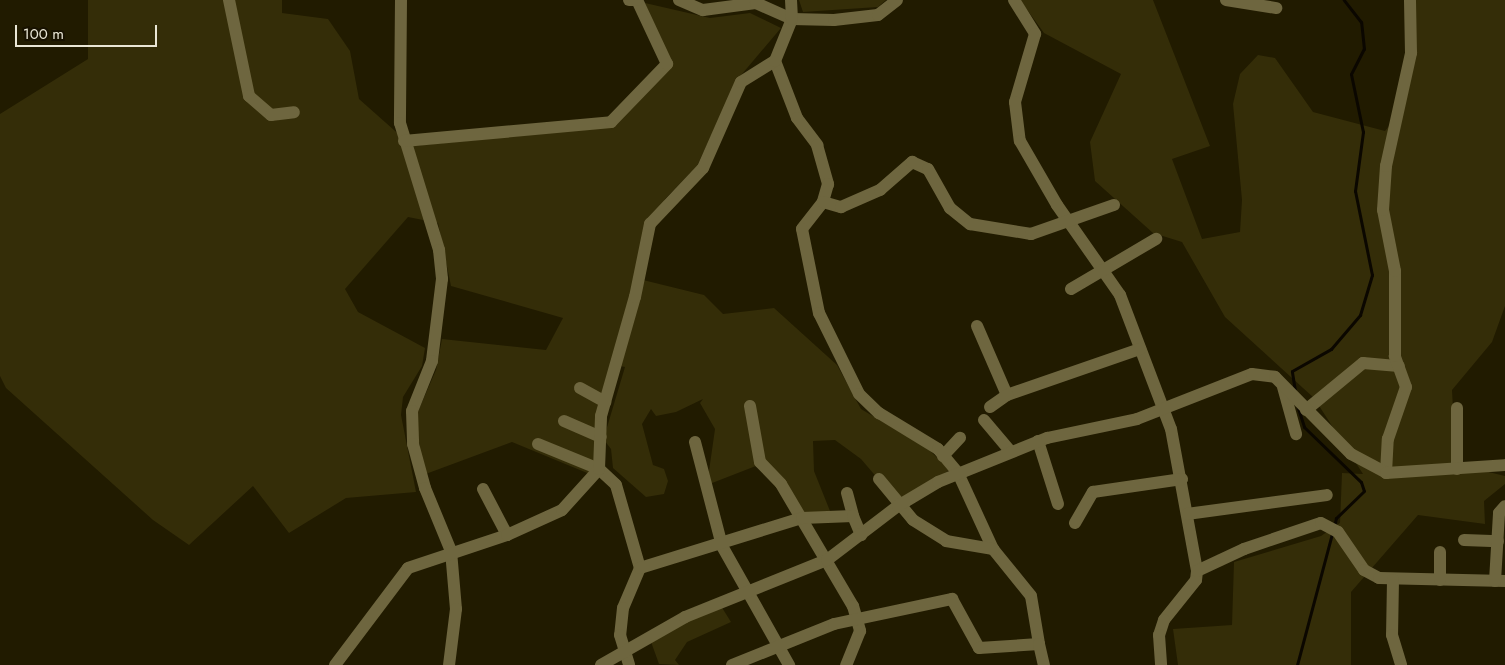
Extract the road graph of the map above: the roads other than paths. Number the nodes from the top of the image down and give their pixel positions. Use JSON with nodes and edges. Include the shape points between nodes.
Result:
{"nodes":[{"id":1,"x":229,"y":0,"type":"edge"},
{"id":2,"x":401,"y":0,"type":"edge"},
{"id":3,"x":629,"y":0,"type":"edge"},
{"id":4,"x":638,"y":0,"type":"edge"},
{"id":5,"x":679,"y":0,"type":"edge"},
{"id":6,"x":791,"y":0,"type":"edge"},
{"id":7,"x":897,"y":0,"type":"edge"},
{"id":8,"x":1014,"y":0,"type":"edge"},
{"id":9,"x":1226,"y":0,"type":"edge"},
{"id":10,"x":1410,"y":0,"type":"edge"},
{"id":11,"x":1276,"y":8,"type":"dead end"},
{"id":12,"x":792,"y":20,"type":"junction"},
{"id":13,"x":775,"y":61,"type":"junction"},
{"id":14,"x":294,"y":112,"type":"dead end"},
{"id":15,"x":404,"y":142,"type":"junction"},
{"id":16,"x":823,"y":202,"type":"junction"},
{"id":17,"x":1114,"y":205,"type":"dead end"},
{"id":18,"x":1069,"y":224,"type":"junction"},
{"id":19,"x":1156,"y":239,"type":"dead end"},
{"id":20,"x":1106,"y":271,"type":"junction"},
{"id":21,"x":1071,"y":289,"type":"dead end"},
{"id":22,"x":977,"y":326,"type":"dead end"},
{"id":23,"x":1140,"y":349,"type":"junction"},
{"id":24,"x":1399,"y":366,"type":"junction"},
{"id":25,"x":580,"y":388,"type":"dead end"},
{"id":26,"x":1287,"y":391,"type":"junction"},
{"id":27,"x":1007,"y":395,"type":"junction"},
{"id":28,"x":605,"y":402,"type":"junction"},
{"id":29,"x":750,"y":406,"type":"dead end"},
{"id":30,"x":1165,"y":406,"type":"junction"},
{"id":31,"x":990,"y":407,"type":"dead end"},
{"id":32,"x":1304,"y":408,"type":"junction"},
{"id":33,"x":1457,"y":408,"type":"dead end"},
{"id":34,"x":984,"y":420,"type":"dead end"},
{"id":35,"x":564,"y":421,"type":"dead end"},
{"id":36,"x":1296,"y":434,"type":"dead end"},
{"id":37,"x":600,"y":436,"type":"junction"},
{"id":38,"x":960,"y":438,"type":"dead end"},
{"id":39,"x":1038,"y":441,"type":"junction"},
{"id":40,"x":695,"y":442,"type":"dead end"},
{"id":41,"x":538,"y":444,"type":"dead end"},
{"id":42,"x":1011,"y":452,"type":"junction"},
{"id":43,"x":943,"y":456,"type":"junction"},
{"id":44,"x":1505,"y":465,"type":"edge"},
{"id":45,"x":599,"y":469,"type":"junction"},
{"id":46,"x":1456,"y":469,"type":"junction"},
{"id":47,"x":958,"y":473,"type":"junction"},
{"id":48,"x":1386,"y":473,"type":"junction"},
{"id":49,"x":879,"y":479,"type":"dead end"},
{"id":50,"x":1182,"y":479,"type":"junction"},
{"id":51,"x":483,"y":489,"type":"dead end"},
{"id":52,"x":847,"y":493,"type":"dead end"},
{"id":53,"x":1327,"y":495,"type":"dead end"},
{"id":54,"x":1058,"y":504,"type":"dead end"},
{"id":55,"x":898,"y":506,"type":"junction"},
{"id":56,"x":1505,"y":506,"type":"edge"},
{"id":57,"x":1187,"y":514,"type":"junction"},
{"id":58,"x":853,"y":516,"type":"junction"},
{"id":59,"x":802,"y":518,"type":"junction"},
{"id":60,"x":1075,"y":523,"type":"dead end"},
{"id":61,"x":861,"y":534,"type":"junction"},
{"id":62,"x":507,"y":535,"type":"junction"},
{"id":63,"x":1464,"y":540,"type":"dead end"},
{"id":64,"x":1498,"y":540,"type":"junction"},
{"id":65,"x":722,"y":546,"type":"junction"},
{"id":66,"x":993,"y":550,"type":"junction"},
{"id":67,"x":451,"y":552,"type":"junction"},
{"id":68,"x":1440,"y":552,"type":"dead end"},
{"id":69,"x":827,"y":560,"type":"junction"},
{"id":70,"x":640,"y":568,"type":"junction"},
{"id":71,"x":1197,"y":571,"type":"junction"},
{"id":72,"x":1393,"y":580,"type":"junction"},
{"id":73,"x":1440,"y":580,"type":"junction"},
{"id":74,"x":1500,"y":581,"type":"edge"},
{"id":75,"x":747,"y":590,"type":"junction"},
{"id":76,"x":857,"y":622,"type":"junction"},
{"id":77,"x":1039,"y":644,"type":"junction"},
{"id":78,"x":780,"y":646,"type":"junction"},
{"id":79,"x":624,"y":650,"type":"junction"},
{"id":80,"x":335,"y":665,"type":"edge"},
{"id":81,"x":449,"y":665,"type":"edge"},
{"id":82,"x":601,"y":665,"type":"edge"},
{"id":83,"x":629,"y":665,"type":"edge"},
{"id":84,"x":732,"y":665,"type":"edge"},
{"id":85,"x":789,"y":665,"type":"edge"},
{"id":86,"x":846,"y":665,"type":"edge"},
{"id":87,"x":1044,"y":665,"type":"edge"},
{"id":88,"x":1161,"y":665,"type":"edge"},
{"id":89,"x":1401,"y":665,"type":"edge"}],
"edges":[{"from":1,"to":14,"type":"street","via":[[249,96],[270,115]]},
{"from":2,"to":15,"type":"street","via":[[398,82]]},
{"from":3,"to":4,"type":"street"},
{"from":4,"to":15,"type":"street","via":[[667,64],[611,122]]},
{"from":5,"to":12,"type":"street","via":[[703,10],[756,3]]},
{"from":6,"to":12,"type":"street"},
{"from":7,"to":12,"type":"street","via":[[870,16]]},
{"from":8,"to":18,"type":"street","via":[[1035,34],[1016,102],[1015,128]]},
{"from":9,"to":11,"type":"street"},
{"from":10,"to":24,"type":"street","via":[[1411,53],[1386,166],[1383,210],[1395,271],[1393,331]]},
{"from":12,"to":13,"type":"street"},
{"from":13,"to":16,"type":"street","via":[[797,118],[817,145],[828,184]]},
{"from":13,"to":28,"type":"street","via":[[741,82],[703,168],[650,224],[636,297]]},
{"from":15,"to":67,"type":"street","via":[[439,250],[442,279],[432,361],[412,411],[413,444],[425,488]]},
{"from":16,"to":18,"type":"street","via":[[841,207],[880,190],[912,162],[928,169],[950,208],[970,224],[1031,234]]},
{"from":16,"to":43,"type":"street","via":[[802,229],[815,300],[837,354],[859,394]]},
{"from":17,"to":18,"type":"street"},
{"from":18,"to":20,"type":"street"},
{"from":19,"to":20,"type":"street"},
{"from":20,"to":21,"type":"street"},
{"from":20,"to":23,"type":"street"},
{"from":22,"to":27,"type":"street"},
{"from":23,"to":27,"type":"street"},
{"from":23,"to":30,"type":"street"},
{"from":24,"to":32,"type":"street","via":[[1363,363]]},
{"from":24,"to":48,"type":"street","via":[[1406,387],[1388,439]]},
{"from":25,"to":28,"type":"street"},
{"from":26,"to":30,"type":"street","via":[[1275,377],[1252,374]]},
{"from":26,"to":32,"type":"street"},
{"from":26,"to":36,"type":"street"},
{"from":27,"to":31,"type":"street"},
{"from":28,"to":37,"type":"street"},
{"from":29,"to":59,"type":"street","via":[[760,462],[782,484]]},
{"from":30,"to":39,"type":"street","via":[[1137,418]]},
{"from":30,"to":50,"type":"street"},
{"from":32,"to":48,"type":"street","via":[[1351,454]]},
{"from":33,"to":46,"type":"street"},
{"from":34,"to":42,"type":"street"},
{"from":35,"to":37,"type":"street"},
{"from":37,"to":45,"type":"street"},
{"from":38,"to":43,"type":"street"},
{"from":39,"to":42,"type":"street"},
{"from":39,"to":54,"type":"street"},
{"from":40,"to":65,"type":"street"},
{"from":41,"to":45,"type":"street"},
{"from":42,"to":47,"type":"street"},
{"from":43,"to":47,"type":"street"},
{"from":44,"to":46,"type":"street"},
{"from":45,"to":62,"type":"street","via":[[562,510]]},
{"from":45,"to":70,"type":"street","via":[[616,485]]},
{"from":46,"to":48,"type":"street"},
{"from":47,"to":55,"type":"street"},
{"from":47,"to":66,"type":"street"},
{"from":49,"to":55,"type":"street"},
{"from":50,"to":57,"type":"street"},
{"from":50,"to":60,"type":"street","via":[[1093,492]]},
{"from":51,"to":62,"type":"street"},
{"from":52,"to":58,"type":"street"},
{"from":53,"to":57,"type":"street"},
{"from":55,"to":61,"type":"street"},
{"from":55,"to":66,"type":"street","via":[[946,541]]},
{"from":56,"to":64,"type":"street","via":[[1499,513]]},
{"from":57,"to":71,"type":"street"},
{"from":58,"to":59,"type":"street"},
{"from":58,"to":61,"type":"street"},
{"from":59,"to":65,"type":"street"},
{"from":59,"to":69,"type":"street"},
{"from":61,"to":69,"type":"street"},
{"from":62,"to":67,"type":"street"},
{"from":63,"to":64,"type":"street"},
{"from":64,"to":74,"type":"street"},
{"from":65,"to":70,"type":"street"},
{"from":65,"to":75,"type":"street"},
{"from":66,"to":77,"type":"street","via":[[1030,596]]},
{"from":67,"to":80,"type":"street","via":[[408,568]]},
{"from":67,"to":81,"type":"street","via":[[456,609]]},
{"from":68,"to":73,"type":"street"},
{"from":69,"to":75,"type":"street"},
{"from":69,"to":76,"type":"street"},
{"from":70,"to":79,"type":"street","via":[[623,608]]},
{"from":71,"to":72,"type":"street","via":[[1244,548],[1323,524],[1338,532],[1364,570]]},
{"from":71,"to":88,"type":"street","via":[[1196,580],[1164,620],[1159,634]]},
{"from":72,"to":73,"type":"street"},
{"from":72,"to":89,"type":"street","via":[[1392,635]]},
{"from":73,"to":74,"type":"street"},
{"from":75,"to":78,"type":"street"},
{"from":75,"to":79,"type":"street"},
{"from":76,"to":77,"type":"street","via":[[952,599],[979,648]]},
{"from":76,"to":78,"type":"street","via":[[816,630]]},
{"from":76,"to":86,"type":"street","via":[[860,631]]},
{"from":77,"to":87,"type":"street"},
{"from":78,"to":84,"type":"street"},
{"from":78,"to":85,"type":"street"},
{"from":79,"to":82,"type":"street"},
{"from":79,"to":83,"type":"street"}]}
